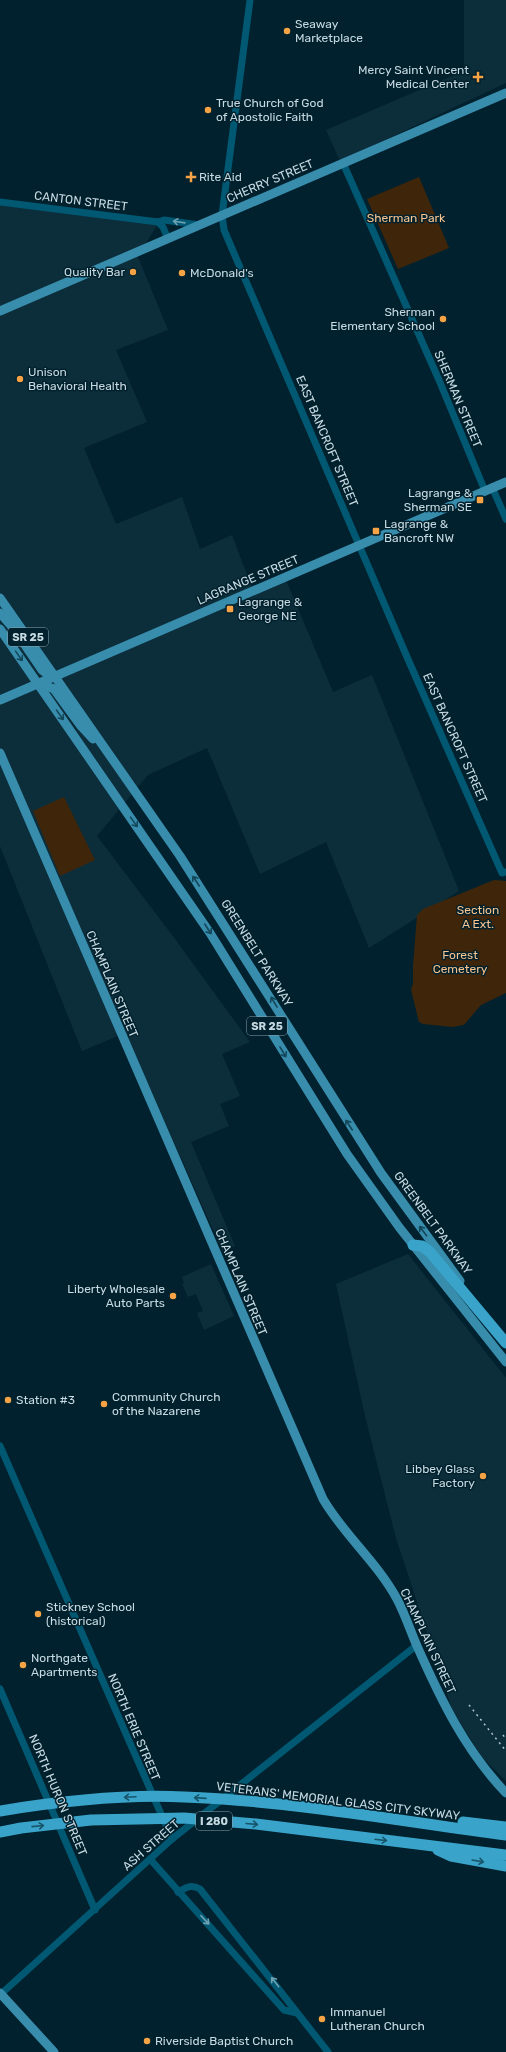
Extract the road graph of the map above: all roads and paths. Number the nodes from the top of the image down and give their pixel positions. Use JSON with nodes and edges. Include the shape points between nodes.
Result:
{"nodes":[{"id":1,"x":250,"y":0,"type":"edge"},
{"id":2,"x":506,"y":93,"type":"edge"},
{"id":3,"x":343,"y":163,"type":"junction"},
{"id":4,"x":0,"y":202,"type":"edge"},
{"id":5,"x":222,"y":215,"type":"junction"},
{"id":6,"x":158,"y":222,"type":"junction"},
{"id":7,"x":199,"y":225,"type":"junction"},
{"id":8,"x":168,"y":239,"type":"junction"},
{"id":9,"x":0,"y":311,"type":"edge"},
{"id":10,"x":506,"y":482,"type":"edge"},
{"id":11,"x":489,"y":489,"type":"junction"},
{"id":12,"x":506,"y":519,"type":"edge"},
{"id":13,"x":360,"y":545,"type":"junction"},
{"id":14,"x":0,"y":598,"type":"edge"},
{"id":15,"x":0,"y":613,"type":"edge"},
{"id":16,"x":0,"y":629,"type":"edge"},
{"id":17,"x":54,"y":676,"type":"junction"},
{"id":18,"x":38,"y":683,"type":"junction"},
{"id":19,"x":0,"y":700,"type":"edge"},
{"id":20,"x":0,"y":753,"type":"edge"},
{"id":21,"x":138,"y":795,"type":"junction"},
{"id":22,"x":504,"y":873,"type":"edge"},
{"id":23,"x":413,"y":1245,"type":"junction"},
{"id":24,"x":506,"y":1342,"type":"edge"},
{"id":25,"x":506,"y":1362,"type":"edge"},
{"id":26,"x":0,"y":1446,"type":"edge"},
{"id":27,"x":417,"y":1645,"type":"junction"},
{"id":28,"x":0,"y":1689,"type":"edge"},
{"id":29,"x":506,"y":1793,"type":"edge"},
{"id":30,"x":267,"y":1803,"type":"junction"},
{"id":31,"x":0,"y":1811,"type":"edge"},
{"id":32,"x":506,"y":1827,"type":"edge"},
{"id":33,"x":0,"y":1832,"type":"edge"},
{"id":34,"x":506,"y":1835,"type":"edge"},
{"id":35,"x":172,"y":1839,"type":"junction"},
{"id":36,"x":428,"y":1846,"type":"junction"},
{"id":37,"x":506,"y":1855,"type":"edge"},
{"id":38,"x":150,"y":1859,"type":"junction"},
{"id":39,"x":506,"y":1866,"type":"edge"},
{"id":40,"x":178,"y":1892,"type":"junction"},
{"id":41,"x":95,"y":1910,"type":"junction"},
{"id":42,"x":0,"y":1993,"type":"edge"},
{"id":43,"x":297,"y":2014,"type":"junction"},
{"id":44,"x":54,"y":2052,"type":"edge"},
{"id":45,"x":328,"y":2052,"type":"edge"}],
"edges":[{"from":1,"to":5,"type":"street","name":"EAST BANCROFT STREET"},
{"from":2,"to":3,"type":"main road","name":"CHERRY STREET"},
{"from":3,"to":5,"type":"main road","name":"CHERRY STREET"},
{"from":3,"to":11,"type":"street","name":"SHERMAN STREET"},
{"from":4,"to":6,"type":"street","name":"CANTON STREET"},
{"from":5,"to":7,"type":"main road","name":"CHERRY STREET"},
{"from":5,"to":13,"type":"street","name":"EAST BANCROFT STREET","via":[[227,239]]},
{"from":7,"to":6,"type":"street","name":"CANTON STREET","one_way":true,"via":[[164,220]]},
{"from":6,"to":8,"type":"street"},
{"from":7,"to":8,"type":"main road","name":"CHERRY STREET"},
{"from":8,"to":9,"type":"main road","name":"CHERRY STREET"},
{"from":10,"to":11,"type":"main road","name":"LAGRANGE STREET"},
{"from":11,"to":12,"type":"street","name":"SHERMAN STREET"},
{"from":11,"to":13,"type":"main road","name":"LAGRANGE STREET"},
{"from":13,"to":17,"type":"main road","name":"LAGRANGE STREET"},
{"from":13,"to":22,"type":"street","name":"EAST BANCROFT STREET"},
{"from":14,"to":17,"type":"main road","name":"GREENBELT PARKWAY","number":"SR 25"},
{"from":15,"to":17,"type":"main road","via":[[42,670]]},
{"from":16,"to":18,"type":"main road","number":"SR 25","one_way":true},
{"from":17,"to":18,"type":"main road","name":"LAGRANGE STREET"},
{"from":17,"to":21,"type":"main road","name":"GREENBELT PARKWAY","number":"SR 25"},
{"from":18,"to":19,"type":"main road","name":"LAGRANGE STREET"},
{"from":18,"to":21,"type":"main road","via":[[54,689],[128,786]]},
{"from":18,"to":23,"type":"main road","number":"SR 25","one_way":true,"via":[[210,933],[335,1137]]},
{"from":20,"to":27,"type":"main road","name":"CHAMPLAIN STREET","via":[[323,1499],[338,1522],[388,1584],[400,1604]]},
{"from":24,"to":21,"type":"main road","name":"GREENBELT PARKWAY","number":"SR 25","one_way":true,"via":[[381,1173],[227,927]]},
{"from":23,"to":24,"type":"highway","via":[[422,1246],[430,1252]]},
{"from":23,"to":25,"type":"main road","number":"SR 25"},
{"from":26,"to":35,"type":"street","name":"NORTH ERIE STREET"},
{"from":27,"to":29,"type":"main road","name":"CHAMPLAIN STREET","via":[[456,1728],[488,1774]]},
{"from":27,"to":35,"type":"street","name":"ASH STREET"},
{"from":28,"to":41,"type":"street","name":"NORTH HURON STREET"},
{"from":30,"to":31,"type":"highway","name":"VETERANS' MEMORIAL GLASS CITY SKYWAY","number":"I 280","one_way":true,"via":[[183,1796],[131,1797],[51,1803]]},
{"from":30,"to":32,"type":"highway"},
{"from":30,"to":34,"type":"highway","name":"VETERANS' MEMORIAL GLASS CITY SKYWAY","number":"I 280"},
{"from":33,"to":36,"type":"highway","number":"I 280","one_way":true,"via":[[92,1820],[184,1818],[256,1824]]},
{"from":35,"to":38,"type":"street","name":"ASH STREET"},
{"from":36,"to":37,"type":"highway","number":"I 280"},
{"from":36,"to":39,"type":"highway","one_way":true,"via":[[450,1856]]},
{"from":38,"to":40,"type":"street"},
{"from":38,"to":41,"type":"street","name":"ASH STREET"},
{"from":40,"to":43,"type":"street","one_way":true,"via":[[284,2010]]},
{"from":43,"to":40,"type":"street","one_way":true,"via":[[200,1889],[188,1886]]},
{"from":41,"to":42,"type":"street","name":"ASH STREET"},
{"from":42,"to":44,"type":"main road"},
{"from":43,"to":45,"type":"street"}]}
